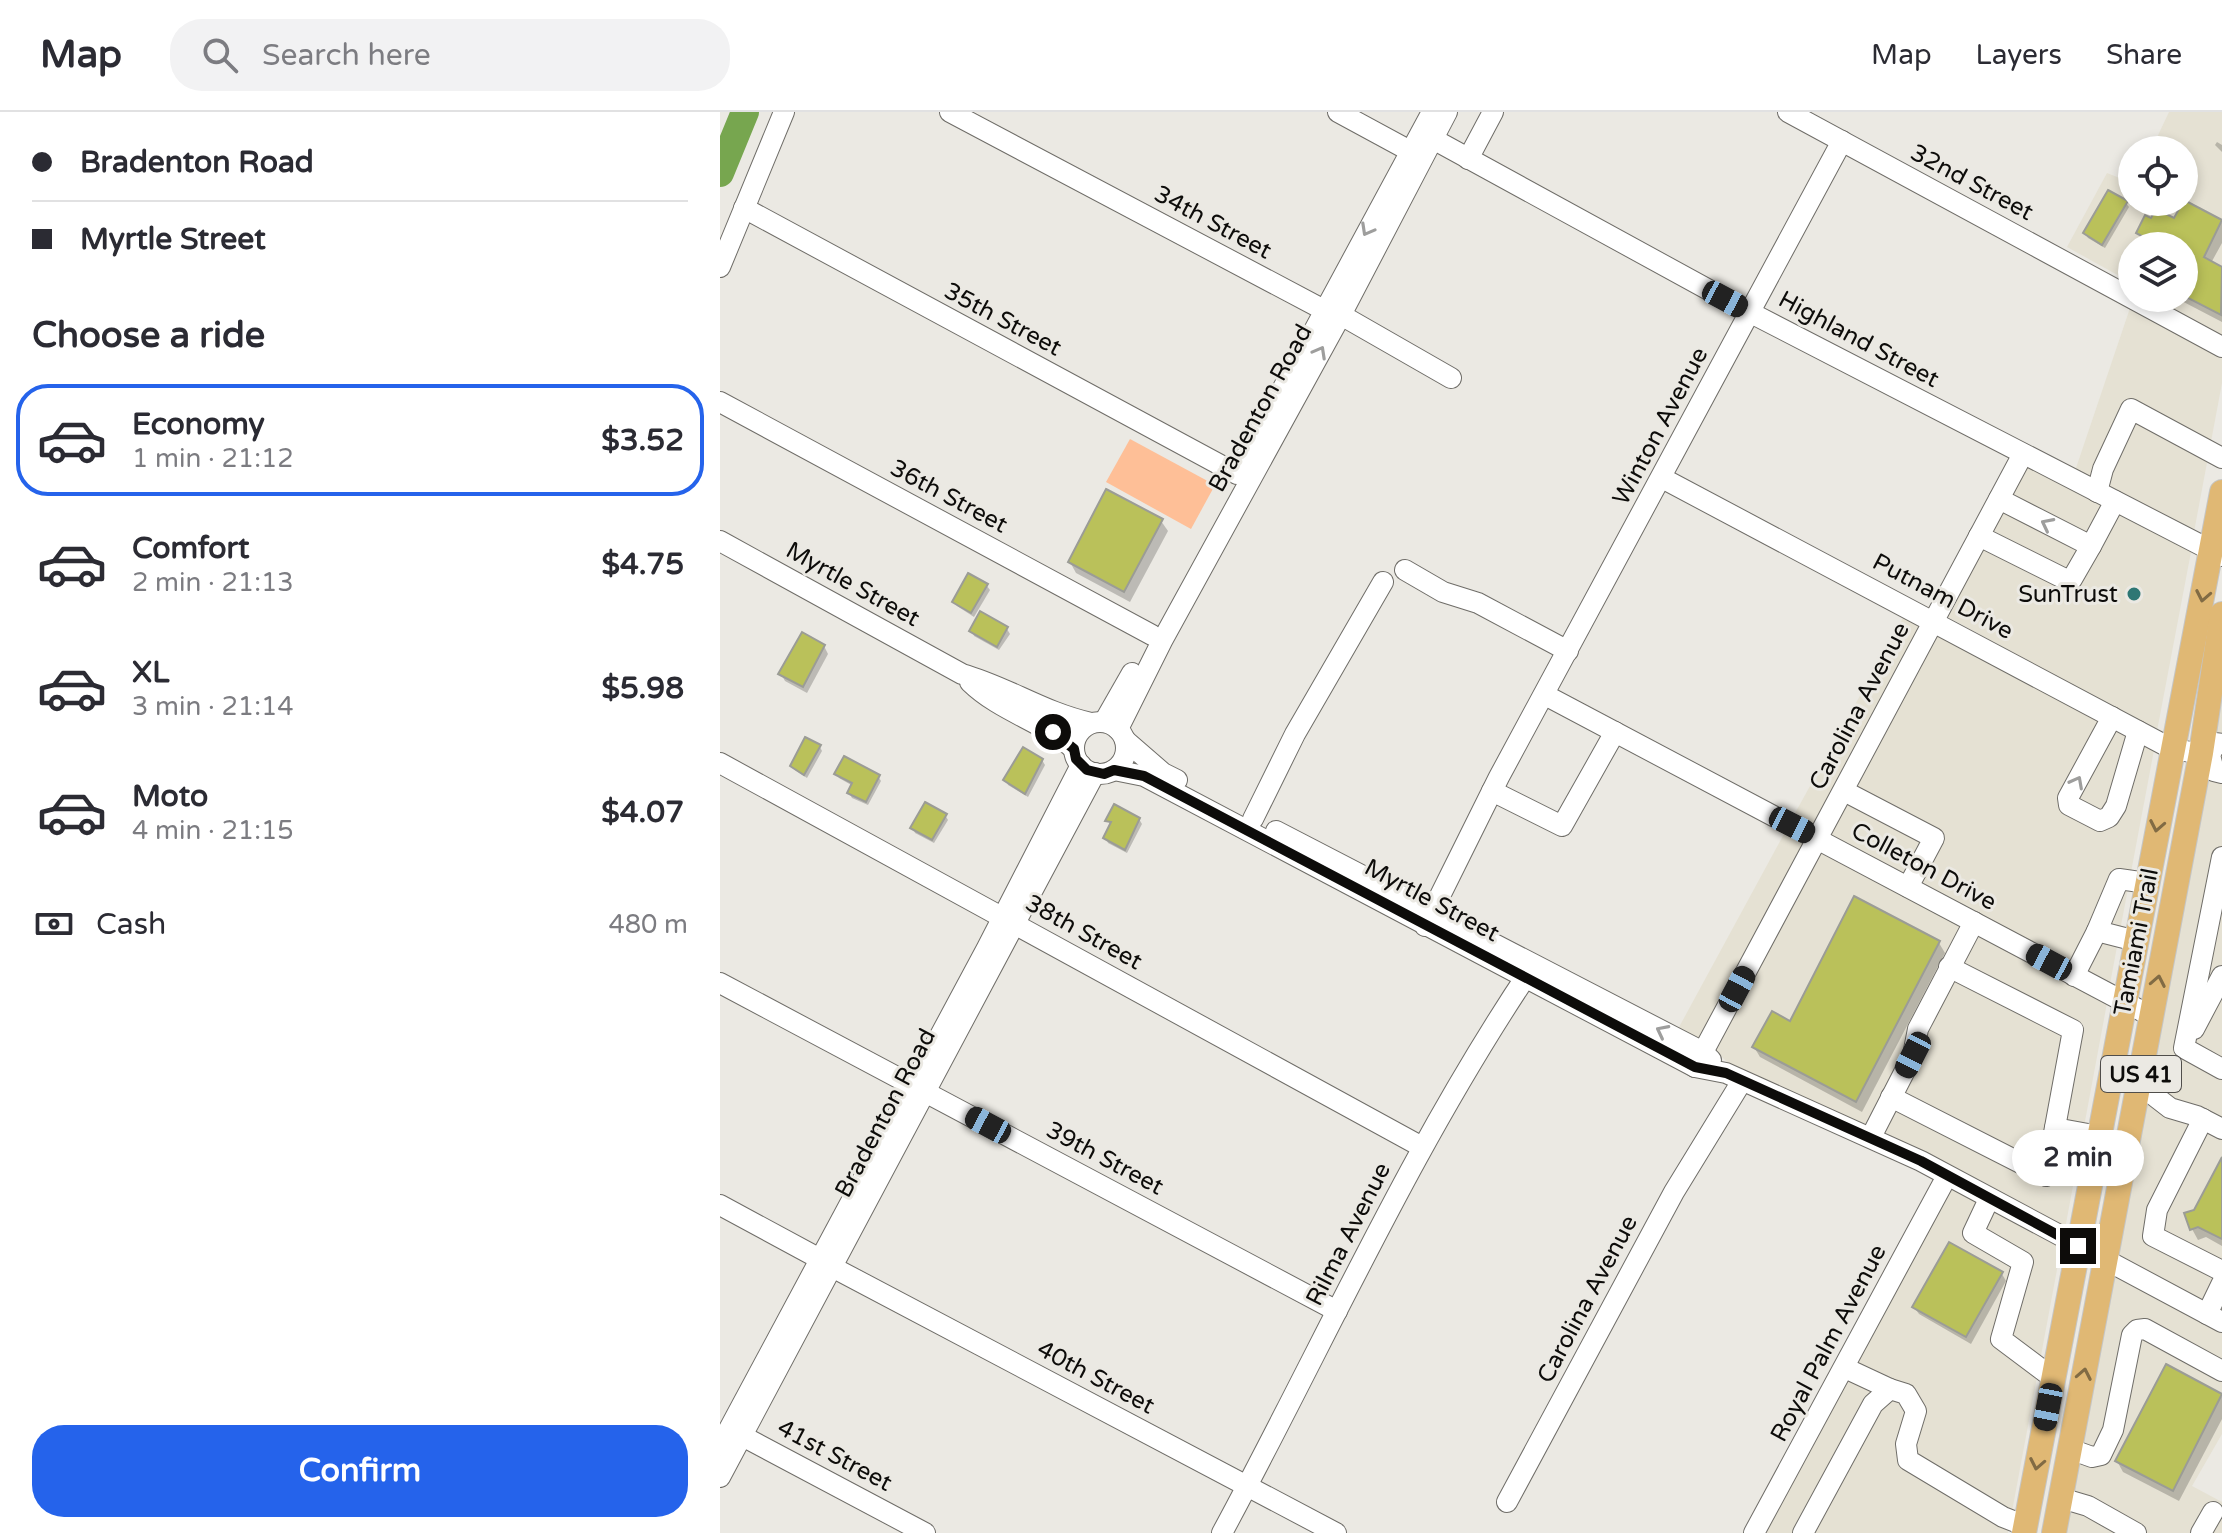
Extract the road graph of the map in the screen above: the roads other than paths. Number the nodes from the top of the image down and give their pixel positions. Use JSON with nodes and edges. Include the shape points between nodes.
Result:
{"nodes":[{"id":1,"x":784,"y":112,"type":"edge"},
{"id":2,"x":950,"y":112,"type":"edge"},
{"id":3,"x":1338,"y":112,"type":"edge"},
{"id":4,"x":1432,"y":112,"type":"edge"},
{"id":5,"x":1447,"y":112,"type":"edge"},
{"id":6,"x":1493,"y":112,"type":"edge"},
{"id":7,"x":1788,"y":112,"type":"edge"},
{"id":8,"x":1433,"y":139,"type":"junction"},
{"id":9,"x":1842,"y":141,"type":"junction"},
{"id":10,"x":1410,"y":151,"type":"junction"},
{"id":11,"x":1468,"y":159,"type":"junction"},
{"id":12,"x":744,"y":208,"type":"junction"},
{"id":13,"x":720,"y":267,"type":"edge"},
{"id":14,"x":1332,"y":312,"type":"junction"},
{"id":15,"x":1751,"y":313,"type":"junction"},
{"id":16,"x":2222,"y":347,"type":"edge"},
{"id":17,"x":1451,"y":378,"type":"dead end"},
{"id":18,"x":720,"y":402,"type":"edge"},
{"id":19,"x":2023,"y":454,"type":"junction"},
{"id":20,"x":2222,"y":458,"type":"edge"},
{"id":21,"x":1237,"y":474,"type":"junction"},
{"id":22,"x":1662,"y":478,"type":"junction"},
{"id":23,"x":2222,"y":492,"type":"edge"},
{"id":24,"x":2106,"y":497,"type":"junction"},
{"id":25,"x":1999,"y":499,"type":"junction"},
{"id":26,"x":1979,"y":536,"type":"junction"},
{"id":27,"x":720,"y":541,"type":"edge"},
{"id":28,"x":2091,"y":546,"type":"junction"},
{"id":29,"x":2217,"y":554,"type":"edge"},
{"id":30,"x":1405,"y":570,"type":"dead end"},
{"id":31,"x":1383,"y":582,"type":"dead end"},
{"id":32,"x":2222,"y":614,"type":"edge"},
{"id":33,"x":1935,"y":621,"type":"junction"},
{"id":34,"x":1152,"y":635,"type":"junction"},
{"id":35,"x":1568,"y":651,"type":"junction"},
{"id":36,"x":962,"y":674,"type":"junction"},
{"id":37,"x":1545,"y":695,"type":"junction"},
{"id":38,"x":2112,"y":717,"type":"junction"},
{"id":39,"x":1110,"y":728,"type":"junction"},
{"id":40,"x":2138,"y":731,"type":"junction"},
{"id":41,"x":1615,"y":732,"type":"junction"},
{"id":42,"x":2172,"y":749,"type":"junction"},
{"id":43,"x":2211,"y":751,"type":"edge"},
{"id":44,"x":720,"y":763,"type":"edge"},
{"id":45,"x":1091,"y":764,"type":"junction"},
{"id":46,"x":2222,"y":773,"type":"edge"},
{"id":47,"x":1492,"y":791,"type":"junction"},
{"id":48,"x":1844,"y":791,"type":"junction"},
{"id":49,"x":1253,"y":819,"type":"junction"},
{"id":50,"x":1818,"y":838,"type":"junction"},
{"id":51,"x":2222,"y":857,"type":"edge"},
{"id":52,"x":2147,"y":883,"type":"junction"},
{"id":53,"x":1908,"y":887,"type":"junction"},
{"id":54,"x":1429,"y":918,"type":"junction"},
{"id":55,"x":1009,"y":921,"type":"junction"},
{"id":56,"x":1974,"y":922,"type":"junction"},
{"id":57,"x":2097,"y":931,"type":"junction"},
{"id":58,"x":2136,"y":941,"type":"junction"},
{"id":59,"x":1949,"y":967,"type":"junction"},
{"id":60,"x":1529,"y":972,"type":"junction"},
{"id":61,"x":2074,"y":976,"type":"junction"},
{"id":62,"x":2222,"y":976,"type":"edge"},
{"id":63,"x":720,"y":983,"type":"edge"},
{"id":64,"x":2124,"y":1002,"type":"junction"},
{"id":65,"x":2151,"y":1016,"type":"junction"},
{"id":66,"x":2184,"y":1048,"type":"junction"},
{"id":67,"x":1699,"y":1059,"type":"junction"},
{"id":68,"x":2222,"y":1069,"type":"edge"},
{"id":69,"x":1734,"y":1077,"type":"junction"},
{"id":70,"x":2139,"y":1084,"type":"junction"},
{"id":71,"x":920,"y":1089,"type":"junction"},
{"id":72,"x":1891,"y":1097,"type":"junction"},
{"id":73,"x":2170,"y":1108,"type":"junction"},
{"id":74,"x":2132,"y":1120,"type":"junction"},
{"id":75,"x":2213,"y":1124,"type":"edge"},
{"id":76,"x":2055,"y":1128,"type":"junction"},
{"id":77,"x":2099,"y":1136,"type":"junction"},
{"id":78,"x":1871,"y":1137,"type":"junction"},
{"id":79,"x":1422,"y":1147,"type":"junction"},
{"id":80,"x":1947,"y":1176,"type":"junction"},
{"id":81,"x":1989,"y":1199,"type":"junction"},
{"id":82,"x":720,"y":1205,"type":"edge"},
{"id":83,"x":2078,"y":1246,"type":"junction"},
{"id":84,"x":2105,"y":1261,"type":"junction"},
{"id":85,"x":826,"y":1263,"type":"junction"},
{"id":86,"x":2222,"y":1271,"type":"edge"},
{"id":87,"x":2222,"y":1283,"type":"edge"},
{"id":88,"x":1337,"y":1311,"type":"junction"},
{"id":89,"x":2214,"y":1318,"type":"edge"},
{"id":90,"x":1845,"y":1368,"type":"junction"},
{"id":91,"x":2222,"y":1371,"type":"edge"},
{"id":92,"x":2053,"y":1378,"type":"junction"},
{"id":93,"x":1890,"y":1389,"type":"junction"},
{"id":94,"x":728,"y":1434,"type":"edge"},
{"id":95,"x":2070,"y":1449,"type":"junction"},
{"id":96,"x":720,"y":1477,"type":"edge"},
{"id":97,"x":1248,"y":1486,"type":"junction"},
{"id":98,"x":2061,"y":1498,"type":"junction"},
{"id":99,"x":1507,"y":1502,"type":"dead end"},
{"id":100,"x":2213,"y":1512,"type":"dead end"},
{"id":101,"x":2025,"y":1530,"type":"edge"},
{"id":102,"x":925,"y":1533,"type":"edge"},
{"id":103,"x":1222,"y":1533,"type":"edge"},
{"id":104,"x":1336,"y":1533,"type":"edge"},
{"id":105,"x":1754,"y":1533,"type":"edge"},
{"id":106,"x":1803,"y":1533,"type":"edge"},
{"id":107,"x":2054,"y":1533,"type":"edge"},
{"id":108,"x":2136,"y":1533,"type":"edge"},
{"id":109,"x":2201,"y":1533,"type":"edge"}],
"edges":[{"from":1,"to":12,"type":"street"},
{"from":2,"to":14,"type":"street","name":"34th Street"},
{"from":3,"to":10,"type":"street"},
{"from":4,"to":10,"type":"street","name":"Bradenton Road"},
{"from":5,"to":8,"type":"street","name":"Bradenton Road"},
{"from":6,"to":11,"type":"street"},
{"from":7,"to":9,"type":"street","name":"32nd Street"},
{"from":8,"to":11,"type":"street","name":"Highland Street"},
{"from":8,"to":14,"type":"street","name":"Bradenton Road"},
{"from":9,"to":15,"type":"street","name":"Winton Avenue"},
{"from":9,"to":16,"type":"street","name":"32nd Street"},
{"from":10,"to":14,"type":"street","name":"Bradenton Road","one_way":true},
{"from":11,"to":15,"type":"street","name":"Highland Street"},
{"from":12,"to":13,"type":"street"},
{"from":12,"to":21,"type":"street","name":"35th Street"},
{"from":14,"to":17,"type":"street","name":"34th Street"},
{"from":14,"to":21,"type":"street","name":"Bradenton Road"},
{"from":39,"to":14,"type":"street","name":"Bradenton Road","one_way":true,"via":[[1182,603]]},
{"from":15,"to":19,"type":"street","name":"Highland Street"},
{"from":15,"to":22,"type":"street","name":"Winton Avenue"},
{"from":18,"to":34,"type":"street","name":"36th Street"},
{"from":19,"to":24,"type":"street","name":"Highland Street"},
{"from":19,"to":25,"type":"street","name":"Carolina Avenue"},
{"from":20,"to":24,"type":"street","via":[[2131,409],[2103,469]]},
{"from":21,"to":34,"type":"street","name":"Bradenton Road"},
{"from":22,"to":33,"type":"street","name":"Putnam Drive"},
{"from":22,"to":35,"type":"street","name":"Winton Avenue"},
{"from":23,"to":29,"type":"main road","name":"Tamiami Trail","number":"US 41"},
{"from":24,"to":28,"type":"street"},
{"from":24,"to":29,"type":"street","name":"Highland Street"},
{"from":25,"to":26,"type":"street","name":"Carolina Avenue"},
{"from":28,"to":25,"type":"street","one_way":true},
{"from":26,"to":28,"type":"street","via":[[2067,580]]},
{"from":26,"to":33,"type":"street","name":"Carolina Avenue"},
{"from":27,"to":36,"type":"street","name":"Myrtle Street"},
{"from":29,"to":42,"type":"main road","name":"Tamiami Trail","number":"US 41","one_way":true},
{"from":30,"to":35,"type":"street"},
{"from":31,"to":49,"type":"street","via":[[1295,734]]},
{"from":32,"to":43,"type":"main road","name":"Tamiami Trail","number":"US 41"},
{"from":33,"to":38,"type":"street","name":"Putnam Drive"},
{"from":33,"to":48,"type":"street","name":"Carolina Avenue"},
{"from":34,"to":39,"type":"street","name":"Bradenton Road"},
{"from":35,"to":37,"type":"street","name":"Winton Avenue"},
{"from":36,"to":39,"type":"street","name":"Myrtle Street","via":[[1046,710]]},
{"from":36,"to":45,"type":"street","name":"Myrtle Street","via":[[996,703],[1053,732]]},
{"from":37,"to":41,"type":"street","name":"Colleton Drive"},
{"from":37,"to":47,"type":"street","name":"Winton Avenue"},
{"from":38,"to":40,"type":"street","name":"Putnam Drive"},
{"from":40,"to":38,"type":"street","one_way":true,"via":[[2109,817],[2100,821],[2084,815],[2069,805],[2068,798]]},
{"from":39,"to":45,"type":"street","name":"Bradenton Road","via":[[1082,729],[1077,736]]},
{"from":39,"to":45,"type":"street","name":"Bradenton Road","via":[[1124,760]]},
{"from":39,"to":49,"type":"street","name":"Myrtle Street","via":[[1163,773]]},
{"from":40,"to":42,"type":"street","name":"Putnam Drive"},
{"from":41,"to":47,"type":"street","via":[[1562,826]]},
{"from":41,"to":50,"type":"street","name":"Colleton Drive"},
{"from":42,"to":43,"type":"street","name":"Putnam Drive"},
{"from":42,"to":52,"type":"main road","name":"Tamiami Trail","number":"US 41","one_way":true},
{"from":43,"to":46,"type":"street","via":[[2214,771]]},
{"from":65,"to":43,"type":"main road","name":"Tamiami Trail","number":"US 41","one_way":true},
{"from":44,"to":55,"type":"street","name":"38th Street"},
{"from":45,"to":54,"type":"street","name":"Myrtle Street","via":[[1144,776]]},
{"from":45,"to":55,"type":"street","name":"Bradenton Road"},
{"from":47,"to":54,"type":"street","name":"Winton Avenue"},
{"from":48,"to":50,"type":"street","name":"Carolina Avenue"},
{"from":48,"to":53,"type":"street","via":[[1934,838]]},
{"from":49,"to":54,"type":"street","name":"Myrtle Street"},
{"from":50,"to":53,"type":"street","name":"Colleton Drive"},
{"from":50,"to":67,"type":"street","name":"Carolina Avenue"},
{"from":51,"to":66,"type":"street"},
{"from":52,"to":57,"type":"street","via":[[2119,879]]},
{"from":52,"to":58,"type":"main road","name":"Tamiami Trail","number":"US 41"},
{"from":53,"to":56,"type":"street","name":"Colleton Drive"},
{"from":54,"to":60,"type":"street","name":"Myrtle Street"},
{"from":55,"to":71,"type":"street","name":"Bradenton Road"},
{"from":55,"to":79,"type":"street","name":"38th Street"},
{"from":56,"to":59,"type":"street"},
{"from":56,"to":61,"type":"street","name":"Colleton Drive"},
{"from":57,"to":58,"type":"street"},
{"from":57,"to":61,"type":"street"},
{"from":58,"to":64,"type":"main road","name":"Tamiami Trail","number":"US 41"},
{"from":59,"to":72,"type":"street"},
{"from":59,"to":76,"type":"street","via":[[2073,1030]]},
{"from":60,"to":67,"type":"street","name":"Myrtle Street"},
{"from":60,"to":79,"type":"street","name":"Rilma Avenue"},
{"from":61,"to":64,"type":"street","name":"Colleton Drive"},
{"from":62,"to":66,"type":"street"},
{"from":63,"to":71,"type":"street","name":"39th Street"},
{"from":64,"to":65,"type":"street","name":"Colleton Drive"},
{"from":64,"to":77,"type":"main road","name":"Tamiami Trail","number":"US 41"},
{"from":65,"to":70,"type":"main road","name":"Tamiami Trail","number":"US 41"},
{"from":66,"to":68,"type":"street"},
{"from":67,"to":69,"type":"street","name":"Myrtle Street"},
{"from":69,"to":78,"type":"street","name":"Myrtle Street"},
{"from":69,"to":99,"type":"street","name":"Carolina Avenue"},
{"from":70,"to":73,"type":"street"},
{"from":70,"to":74,"type":"main road","name":"Tamiami Trail","number":"US 41"},
{"from":71,"to":85,"type":"street","name":"Bradenton Road"},
{"from":71,"to":88,"type":"street","name":"39th Street"},
{"from":72,"to":76,"type":"street","via":[[2046,1176]]},
{"from":72,"to":78,"type":"street"},
{"from":73,"to":74,"type":"street"},
{"from":73,"to":75,"type":"street"},
{"from":74,"to":84,"type":"main road","name":"Tamiami Trail","number":"US 41"},
{"from":75,"to":86,"type":"street","via":[[2157,1210],[2153,1236]]},
{"from":76,"to":77,"type":"street"},
{"from":77,"to":83,"type":"main road","name":"Tamiami Trail","number":"US 41"},
{"from":78,"to":80,"type":"street","name":"Myrtle Street"},
{"from":79,"to":88,"type":"street","name":"Rilma Avenue"},
{"from":80,"to":81,"type":"street","name":"Myrtle Street"},
{"from":80,"to":90,"type":"street","name":"Royal Palm Avenue"},
{"from":81,"to":83,"type":"street","name":"Myrtle Street"},
{"from":81,"to":92,"type":"street","via":[[1973,1233],[2023,1262],[2001,1339]]},
{"from":82,"to":85,"type":"street","name":"40th Street"},
{"from":83,"to":84,"type":"street","name":"Myrtle Street"},
{"from":83,"to":92,"type":"main road","name":"Tamiami Trail","number":"US 41"},
{"from":84,"to":89,"type":"street","name":"Myrtle Street"},
{"from":95,"to":84,"type":"main road","name":"Tamiami Trail","number":"US 41","one_way":true},
{"from":85,"to":94,"type":"street","name":"Bradenton Road"},
{"from":85,"to":97,"type":"street","name":"40th Street"},
{"from":87,"to":89,"type":"street"},
{"from":88,"to":97,"type":"street","name":"Rilma Avenue"},
{"from":90,"to":93,"type":"street"},
{"from":90,"to":105,"type":"street","name":"Royal Palm Avenue"},
{"from":91,"to":95,"type":"street","via":[[2145,1329],[2137,1330],[2113,1430],[2101,1455]]},
{"from":92,"to":101,"type":"main road","name":"Tamiami Trail","number":"US 41","one_way":true},
{"from":93,"to":101,"type":"street","via":[[1906,1394],[1916,1411],[1906,1444],[1908,1460]]},
{"from":93,"to":106,"type":"street","via":[[1873,1404]]},
{"from":94,"to":96,"type":"street","name":"Bradenton Road"},
{"from":94,"to":102,"type":"street","name":"41st Street"},
{"from":95,"to":98,"type":"main road","name":"Tamiami Trail","number":"US 41"},
{"from":97,"to":103,"type":"street","name":"Rilma Avenue"},
{"from":97,"to":104,"type":"street","name":"40th Street"},
{"from":98,"to":107,"type":"main road","name":"Tamiami Trail","number":"US 41"},
{"from":98,"to":108,"type":"street","via":[[2088,1506]]},
{"from":100,"to":109,"type":"street"}]}
